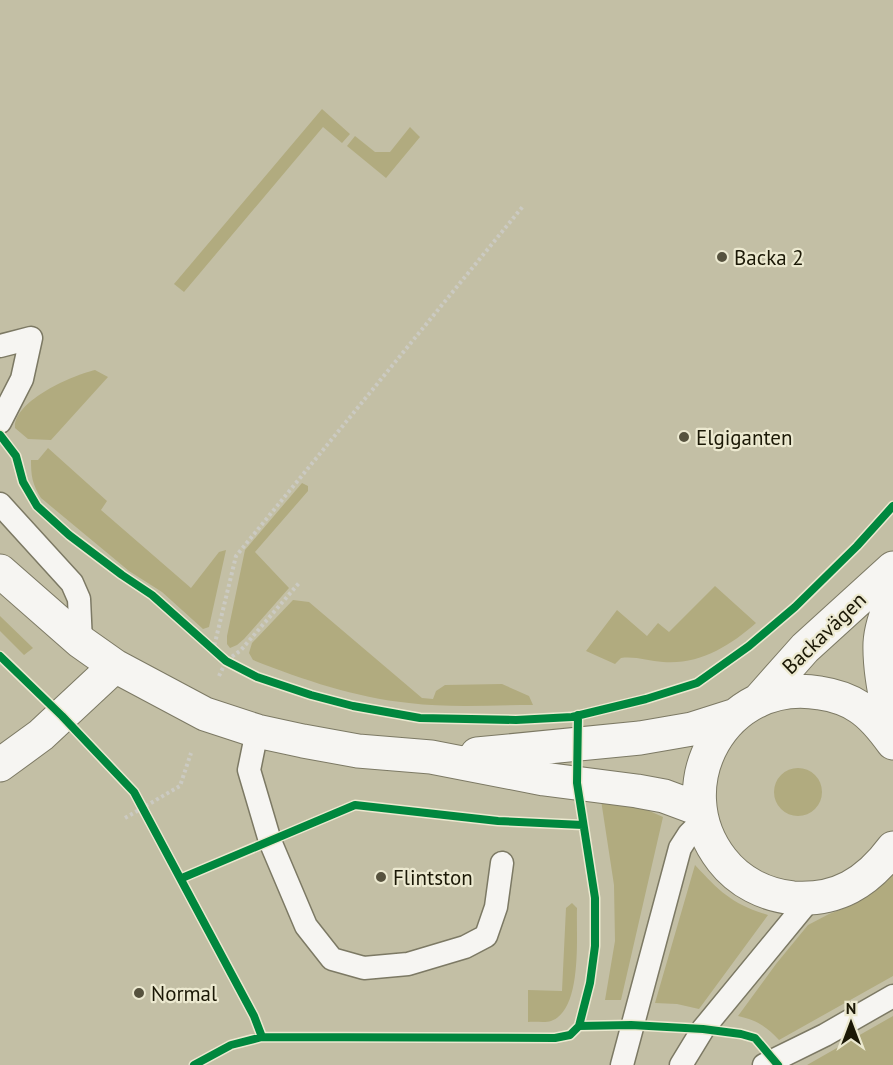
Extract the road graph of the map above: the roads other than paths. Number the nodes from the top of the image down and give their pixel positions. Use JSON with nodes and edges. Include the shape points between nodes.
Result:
{"nodes":[{"id":1,"x":0,"y":346,"type":"edge"},
{"id":2,"x":0,"y":422,"type":"edge"},
{"id":3,"x":0,"y":504,"type":"edge"},
{"id":4,"x":893,"y":568,"type":"edge"},
{"id":5,"x":0,"y":571,"type":"edge"},
{"id":6,"x":893,"y":597,"type":"edge"},
{"id":7,"x":81,"y":642,"type":"junction"},
{"id":8,"x":114,"y":666,"type":"junction"},
{"id":9,"x":747,"y":708,"type":"junction"},
{"id":10,"x":257,"y":731,"type":"junction"},
{"id":11,"x":893,"y":737,"type":"edge"},
{"id":12,"x":893,"y":743,"type":"edge"},
{"id":13,"x":431,"y":757,"type":"junction"},
{"id":14,"x":0,"y":765,"type":"edge"},
{"id":15,"x":701,"y":815,"type":"junction"},
{"id":16,"x":893,"y":848,"type":"edge"},
{"id":17,"x":502,"y":863,"type":"dead end"},
{"id":18,"x":810,"y":899,"type":"junction"},
{"id":19,"x":893,"y":996,"type":"edge"},
{"id":20,"x":622,"y":1065,"type":"edge"},
{"id":21,"x":681,"y":1065,"type":"edge"},
{"id":22,"x":764,"y":1065,"type":"edge"}],
"edges":[{"from":1,"to":2,"type":"lane","via":[[31,338],[22,379]]},
{"from":3,"to":7,"type":"lane","via":[[72,583],[79,599]]},
{"from":4,"to":9,"type":"street","name":"Backavägen"},
{"from":5,"to":7,"type":"street"},
{"from":6,"to":11,"type":"street","name":"Backavägen","via":[[880,641]]},
{"from":7,"to":8,"type":"street"},
{"from":8,"to":10,"type":"street","via":[[205,714]]},
{"from":8,"to":14,"type":"street","via":[[41,735]]},
{"from":9,"to":12,"type":"street","via":[[783,693],[809,691],[834,696],[858,706]]},
{"from":9,"to":13,"type":"street","via":[[692,729],[640,738]]},
{"from":9,"to":15,"type":"street","name":"Backavägen","via":[[718,735],[705,757],[699,783]]},
{"from":10,"to":13,"type":"street","via":[[358,751]]},
{"from":10,"to":17,"type":"lane","via":[[249,770],[270,841],[306,927],[332,959],[364,968],[408,964],[465,947],[486,936],[496,907]]},
{"from":13,"to":15,"type":"street","via":[[544,779],[655,794]]},
{"from":15,"to":18,"type":"street","via":[[713,848],[731,871],[754,888],[781,897]]},
{"from":15,"to":20,"type":"lane","via":[[680,848]]},
{"from":16,"to":18,"type":"street","via":[[860,883],[836,894]]},
{"from":18,"to":21,"type":"lane","via":[[703,1029]]},
{"from":19,"to":22,"type":"lane"}]}
